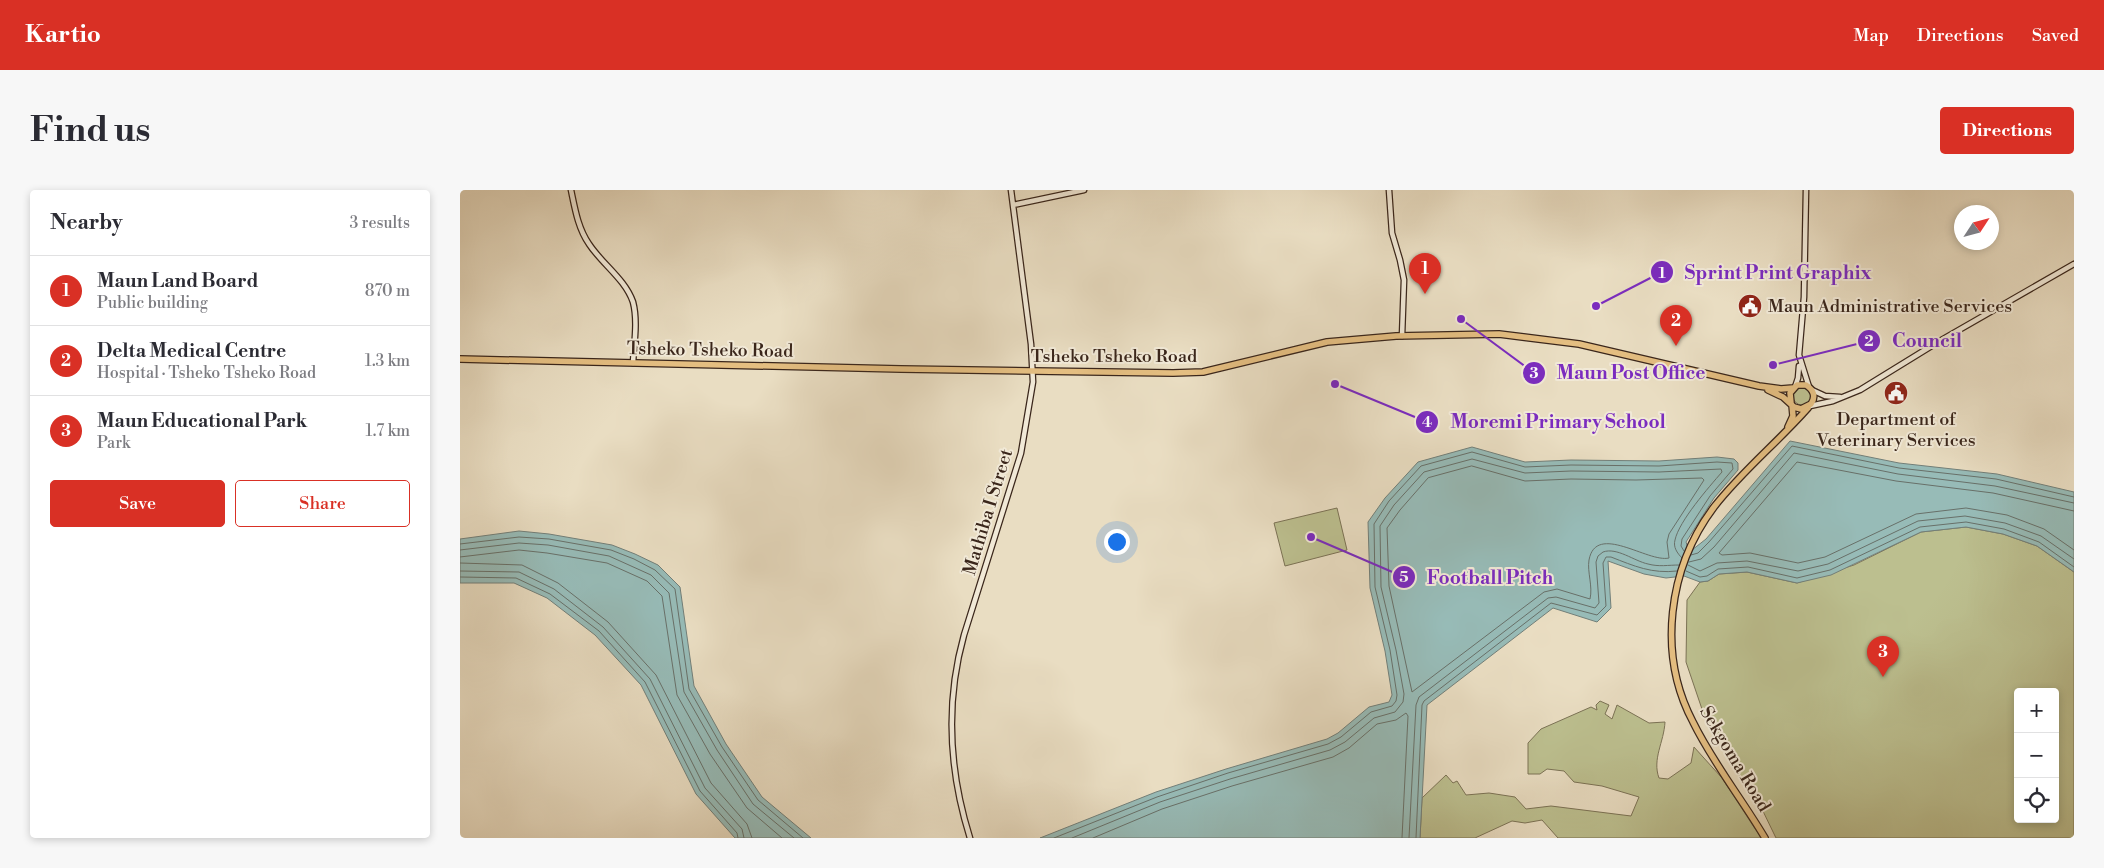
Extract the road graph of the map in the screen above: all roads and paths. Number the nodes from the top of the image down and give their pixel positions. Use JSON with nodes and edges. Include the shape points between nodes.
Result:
{"nodes":[{"id":1,"x":571,"y":190,"type":"edge"},
{"id":2,"x":1011,"y":190,"type":"edge"},
{"id":3,"x":1084,"y":190,"type":"edge"},
{"id":4,"x":1389,"y":190,"type":"edge"},
{"id":5,"x":1806,"y":190,"type":"edge"},
{"id":6,"x":1013,"y":205,"type":"junction"},
{"id":7,"x":2074,"y":264,"type":"edge"},
{"id":8,"x":1402,"y":336,"type":"junction"},
{"id":9,"x":460,"y":359,"type":"edge"},
{"id":10,"x":1800,"y":360,"type":"junction"},
{"id":11,"x":633,"y":363,"type":"junction"},
{"id":12,"x":1034,"y":371,"type":"junction"},
{"id":13,"x":1759,"y":386,"type":"junction"},
{"id":14,"x":1794,"y":387,"type":"junction"},
{"id":15,"x":1810,"y":388,"type":"junction"},
{"id":16,"x":1844,"y":397,"type":"junction"},
{"id":17,"x":1791,"y":404,"type":"junction"},
{"id":18,"x":1808,"y":407,"type":"junction"},
{"id":19,"x":1783,"y":432,"type":"junction"},
{"id":20,"x":970,"y":838,"type":"edge"},
{"id":21,"x":1765,"y":838,"type":"edge"}],
"edges":[{"from":1,"to":11,"type":"street","via":[[584,235],[625,287],[633,303]]},
{"from":2,"to":6,"type":"street","name":"Mathiba I Street"},
{"from":3,"to":6,"type":"street"},
{"from":4,"to":8,"type":"street","via":[[1392,233],[1404,280]]},
{"from":5,"to":10,"type":"street"},
{"from":6,"to":12,"type":"street","name":"Mathiba I Street"},
{"from":7,"to":16,"type":"street"},
{"from":8,"to":12,"type":"highway","name":"Tsheko Tsheko Road","via":[[1328,342],[1203,372]]},
{"from":8,"to":13,"type":"highway","name":"Tsheko Tsheko Road","via":[[1499,334],[1560,340]]},
{"from":9,"to":11,"type":"highway","name":"Tsheko Tsheko Road"},
{"from":10,"to":14,"type":"street"},
{"from":10,"to":15,"type":"street"},
{"from":11,"to":12,"type":"highway","name":"Tsheko Tsheko Road"},
{"from":12,"to":20,"type":"street","name":"Mathiba I Street","via":[[1021,453],[964,636],[953,688],[954,770]]},
{"from":13,"to":14,"type":"highway","name":"Tsheko Tsheko Road","via":[[1781,390]]},
{"from":13,"to":17,"type":"highway","name":"Tsheko Tsheko Road"},
{"from":14,"to":15,"type":"highway"},
{"from":14,"to":17,"type":"highway","via":[[1789,396]]},
{"from":15,"to":16,"type":"street","via":[[1825,396]]},
{"from":15,"to":18,"type":"highway","via":[[1814,399]]},
{"from":16,"to":18,"type":"street"},
{"from":17,"to":18,"type":"highway","via":[[1801,409]]},
{"from":17,"to":19,"type":"highway","name":"Sekgoma Road","via":[[1793,416]]},
{"from":18,"to":19,"type":"highway","name":"Sekgoma Road"},
{"from":19,"to":21,"type":"highway","name":"Sekgoma Road","via":[[1720,500],[1698,531],[1679,580],[1672,618],[1672,648],[1684,703],[1704,742]]}]}
